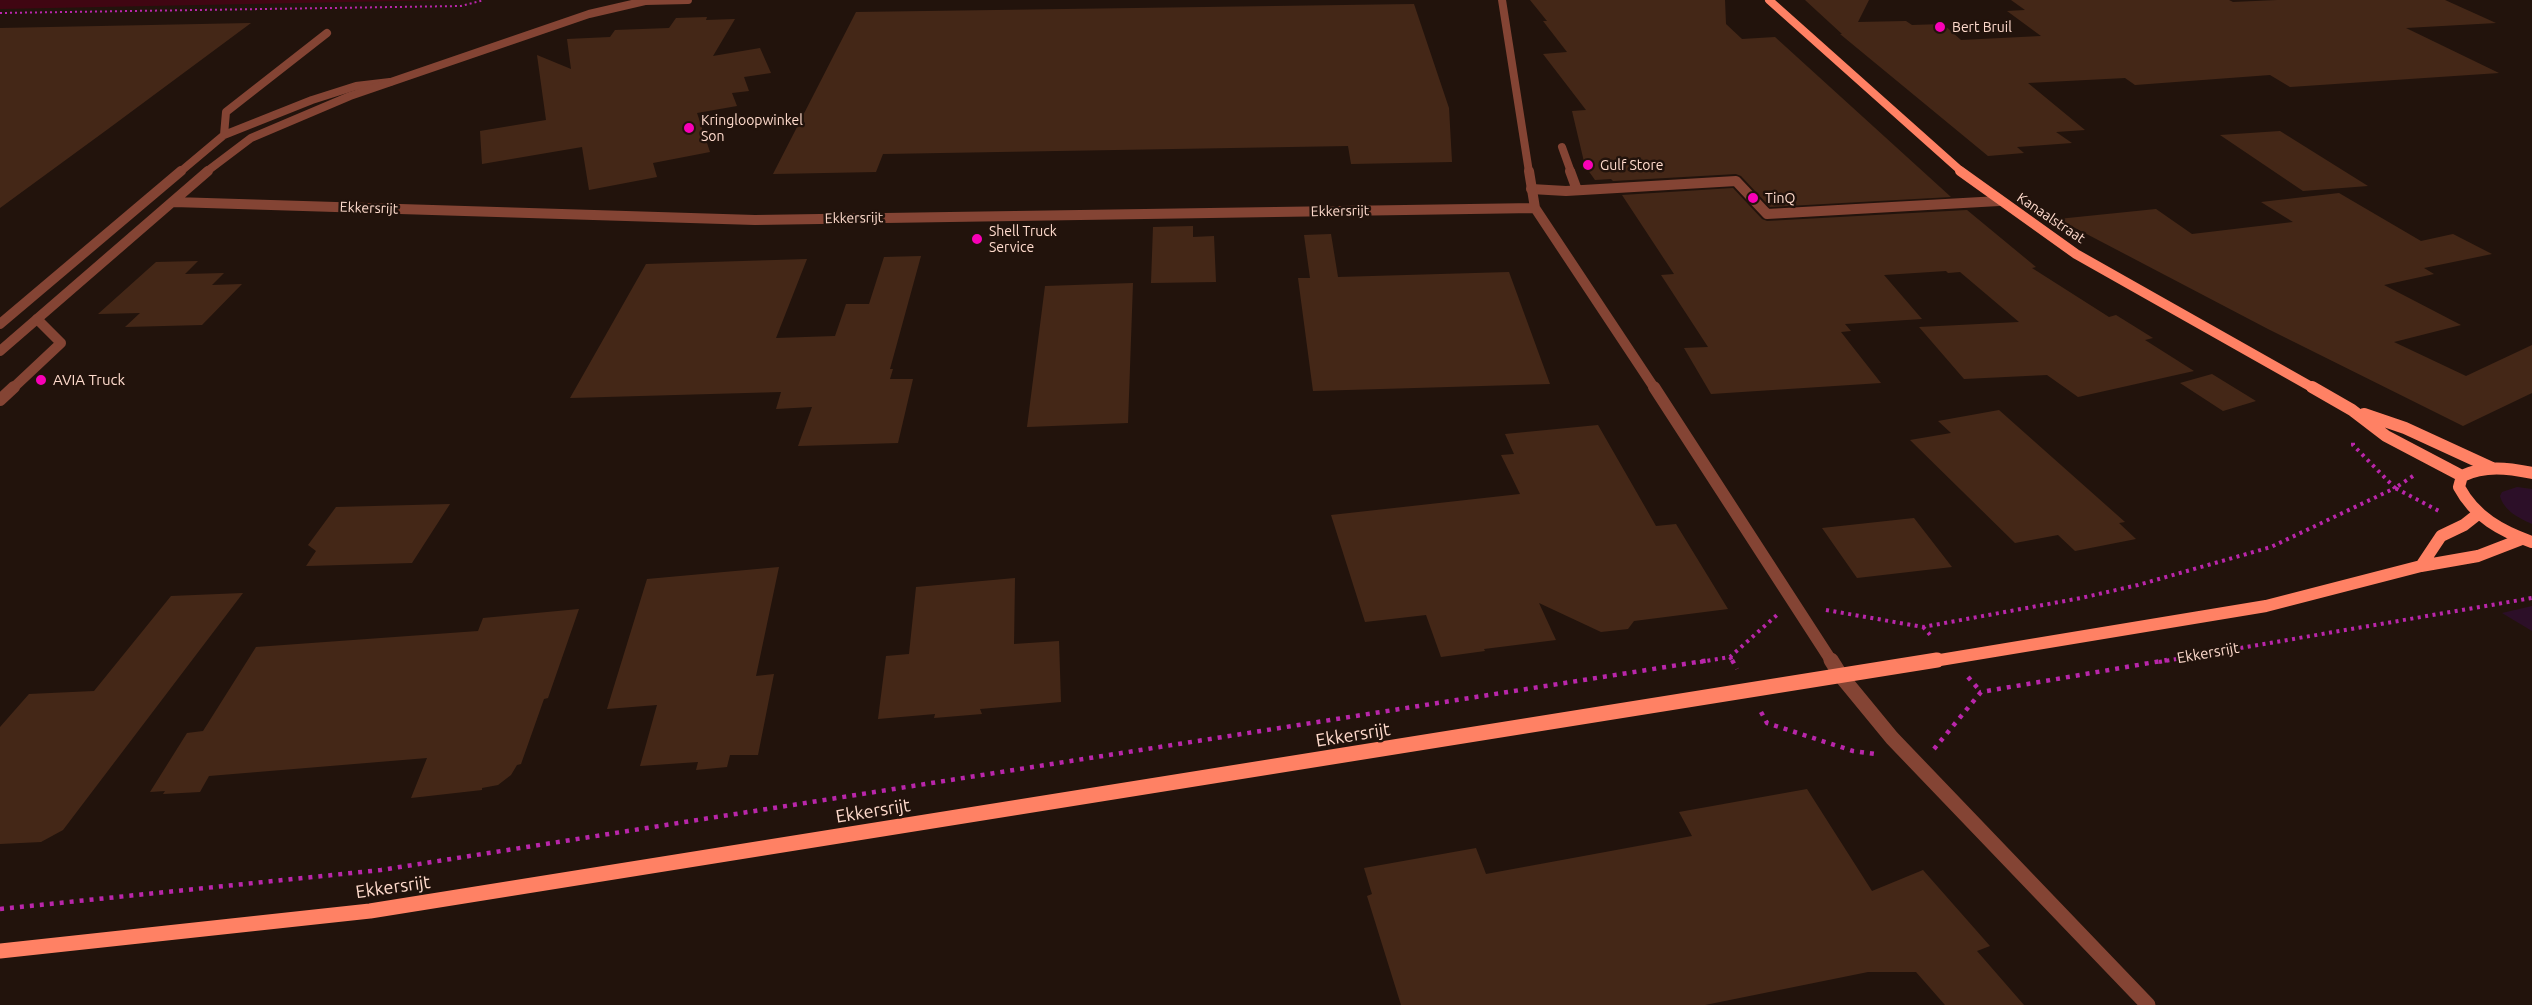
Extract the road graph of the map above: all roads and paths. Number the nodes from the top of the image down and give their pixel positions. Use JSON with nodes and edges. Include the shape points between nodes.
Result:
{"nodes":[{"id":1,"x":484,"y":0,"type":"edge"},
{"id":2,"x":688,"y":0,"type":"edge"},
{"id":3,"x":1502,"y":0,"type":"edge"},
{"id":4,"x":1769,"y":0,"type":"edge"},
{"id":5,"x":0,"y":13,"type":"edge"},
{"id":6,"x":327,"y":33,"type":"dead end"},
{"id":7,"x":391,"y":82,"type":"junction"},
{"id":8,"x":224,"y":135,"type":"junction"},
{"id":9,"x":1563,"y":147,"type":"dead end"},
{"id":10,"x":1531,"y":189,"type":"junction"},
{"id":11,"x":1577,"y":190,"type":"junction"},
{"id":12,"x":1999,"y":201,"type":"junction"},
{"id":13,"x":174,"y":202,"type":"junction"},
{"id":14,"x":1535,"y":208,"type":"junction"},
{"id":15,"x":37,"y":319,"type":"junction"},
{"id":16,"x":0,"y":324,"type":"edge"},
{"id":17,"x":0,"y":351,"type":"edge"},
{"id":18,"x":0,"y":400,"type":"edge"},
{"id":19,"x":2352,"y":410,"type":"junction"},
{"id":20,"x":2492,"y":468,"type":"junction"},
{"id":21,"x":2532,"y":473,"type":"edge"},
{"id":22,"x":2462,"y":476,"type":"junction"},
{"id":23,"x":2395,"y":488,"type":"dead end"},
{"id":24,"x":2478,"y":514,"type":"junction"},
{"id":25,"x":2527,"y":541,"type":"edge"},
{"id":26,"x":2421,"y":566,"type":"junction"},
{"id":27,"x":2532,"y":598,"type":"edge"},
{"id":28,"x":1800,"y":609,"type":"junction"},
{"id":29,"x":1730,"y":657,"type":"junction"},
{"id":30,"x":1841,"y":676,"type":"junction"},
{"id":31,"x":1750,"y":691,"type":"junction"},
{"id":32,"x":1912,"y":759,"type":"junction"},
{"id":33,"x":0,"y":909,"type":"edge"},
{"id":34,"x":0,"y":951,"type":"edge"},
{"id":35,"x":2148,"y":1005,"type":"edge"}],
"edges":[{"from":1,"to":5,"type":"path","via":[[461,6]]},
{"from":2,"to":7,"type":"street","via":[[623,4]]},
{"from":3,"to":10,"type":"street"},
{"from":4,"to":12,"type":"main road","name":"Kanaalstraat","via":[[1961,172]]},
{"from":6,"to":8,"type":"street","via":[[226,112]]},
{"from":7,"to":8,"type":"street","via":[[356,86]]},
{"from":7,"to":13,"type":"street","via":[[251,138]]},
{"from":8,"to":16,"type":"street"},
{"from":9,"to":11,"type":"street"},
{"from":10,"to":11,"type":"street"},
{"from":10,"to":14,"type":"street"},
{"from":11,"to":12,"type":"street","via":[[1736,181],[1767,214]]},
{"from":12,"to":19,"type":"main road","name":"Kanaalstraat","via":[[2076,254]]},
{"from":13,"to":14,"type":"street","name":"Ekkersrijt","via":[[754,219]]},
{"from":13,"to":15,"type":"street"},
{"from":14,"to":28,"type":"street"},
{"from":15,"to":17,"type":"street"},
{"from":15,"to":18,"type":"street","via":[[62,343]]},
{"from":19,"to":20,"type":"main road","name":"Kanaalstraat","via":[[2405,428]]},
{"from":19,"to":22,"type":"main road","name":"Kanaalstraat","via":[[2386,436]]},
{"from":20,"to":21,"type":"main road"},
{"from":20,"to":22,"type":"main road"},
{"from":22,"to":24,"type":"main road","via":[[2459,487],[2464,500]]},
{"from":23,"to":28,"type":"path","via":[[2271,547],[2080,598],[1923,627]]},
{"from":24,"to":25,"type":"main road"},
{"from":24,"to":26,"type":"main road","via":[[2441,536]]},
{"from":25,"to":26,"type":"main road","name":"Ekkersrijt","via":[[2478,556]]},
{"from":26,"to":30,"type":"main road","name":"Ekkersrijt","via":[[2266,606]]},
{"from":27,"to":32,"type":"path","name":"Ekkersrijt","via":[[1981,692],[1933,751]]},
{"from":28,"to":29,"type":"path","via":[[1778,614]]},
{"from":28,"to":30,"type":"street"},
{"from":29,"to":31,"type":"path"},
{"from":29,"to":33,"type":"path","name":"Ekkersrijt","via":[[381,870]]},
{"from":30,"to":31,"type":"main road","name":"Ekkersrijt"},
{"from":30,"to":32,"type":"street"},
{"from":31,"to":32,"type":"path","via":[[1767,723],[1853,751]]},
{"from":31,"to":34,"type":"main road","name":"Ekkersrijt","via":[[370,911]]},
{"from":32,"to":35,"type":"street"}]}
